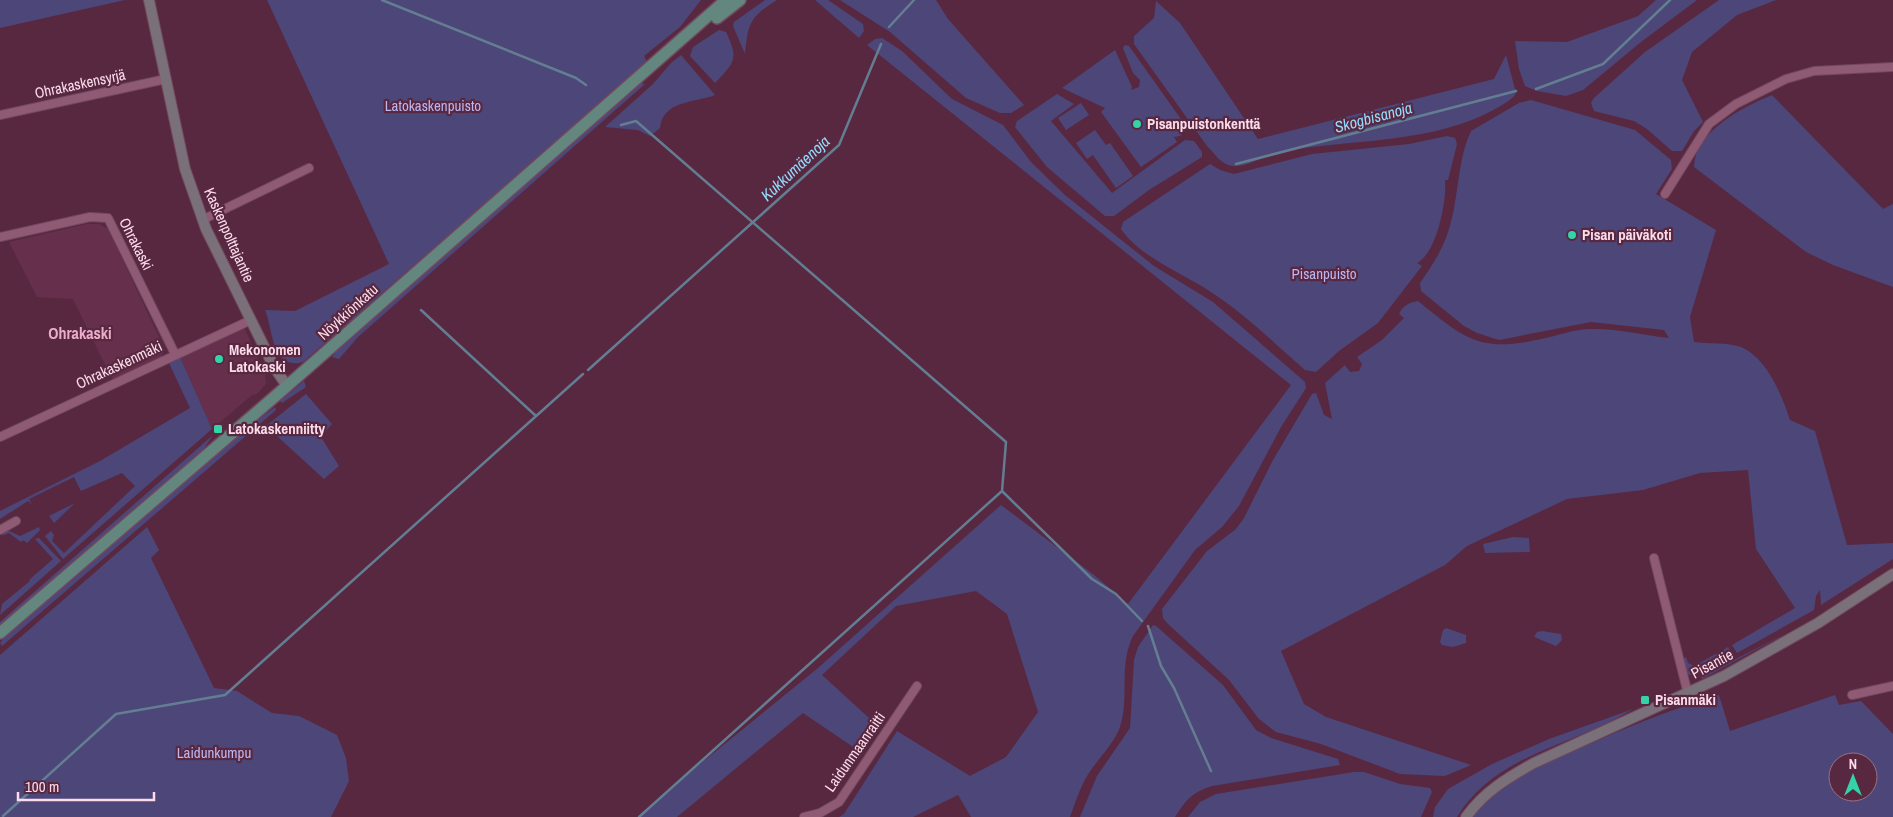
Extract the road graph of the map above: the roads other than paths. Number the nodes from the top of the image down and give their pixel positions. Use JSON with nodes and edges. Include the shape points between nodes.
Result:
{"nodes":[{"id":1,"x":149,"y":0,"type":"edge"},
{"id":2,"x":726,"y":0,"type":"edge"},
{"id":3,"x":740,"y":0,"type":"edge"},
{"id":4,"x":692,"y":32,"type":"junction"},
{"id":5,"x":1893,"y":67,"type":"edge"},
{"id":6,"x":166,"y":79,"type":"junction"},
{"id":7,"x":0,"y":115,"type":"edge"},
{"id":8,"x":309,"y":168,"type":"dead end"},
{"id":9,"x":1665,"y":194,"type":"dead end"},
{"id":10,"x":202,"y":220,"type":"junction"},
{"id":11,"x":0,"y":237,"type":"edge"},
{"id":12,"x":251,"y":320,"type":"junction"},
{"id":13,"x":175,"y":354,"type":"junction"},
{"id":14,"x":287,"y":386,"type":"junction"},
{"id":15,"x":0,"y":437,"type":"edge"},
{"id":16,"x":16,"y":521,"type":"dead end"},
{"id":17,"x":0,"y":530,"type":"edge"},
{"id":18,"x":1654,"y":558,"type":"dead end"},
{"id":19,"x":1893,"y":574,"type":"edge"},
{"id":20,"x":0,"y":633,"type":"edge"},
{"id":21,"x":917,"y":686,"type":"dead end"},
{"id":22,"x":1893,"y":686,"type":"edge"},
{"id":23,"x":1688,"y":694,"type":"junction"},
{"id":24,"x":1852,"y":695,"type":"dead end"},
{"id":25,"x":804,"y":817,"type":"edge"},
{"id":26,"x":1466,"y":817,"type":"edge"}],
"edges":[{"from":1,"to":6,"type":"street","name":"Kaskenpolttajantie"},
{"from":2,"to":4,"type":"main road","name":"Nöykkiönkatu"},
{"from":3,"to":4,"type":"main road","name":"Nöykkiönkatu"},
{"from":4,"to":14,"type":"main road","name":"Nöykkiönkatu"},
{"from":5,"to":9,"type":"street","via":[[1814,71],[1786,78],[1736,104],[1709,124]]},
{"from":6,"to":7,"type":"street","name":"Ohrakaskensyrjä"},
{"from":6,"to":10,"type":"street","name":"Kaskenpolttajantie","via":[[185,169]]},
{"from":8,"to":10,"type":"street"},
{"from":10,"to":12,"type":"street","name":"Kaskenpolttajantie"},
{"from":11,"to":13,"type":"street","name":"Ohrakaski","via":[[90,217],[108,218]]},
{"from":12,"to":13,"type":"street","name":"Ohrakaskenmäki"},
{"from":12,"to":14,"type":"street","name":"Kaskenpolttajantie"},
{"from":13,"to":15,"type":"street","name":"Ohrakaskenmäki"},
{"from":14,"to":20,"type":"main road","name":"Nöykkiönkatu"},
{"from":16,"to":17,"type":"street"},
{"from":18,"to":23,"type":"street"},
{"from":19,"to":23,"type":"street","name":"Pisantie","via":[[1818,623]]},
{"from":21,"to":25,"type":"street","name":"Laidunmaanraitti","via":[[839,802],[820,813]]},
{"from":22,"to":24,"type":"street"},
{"from":23,"to":26,"type":"street","name":"Pisantie","via":[[1534,763],[1496,785]]}]}
